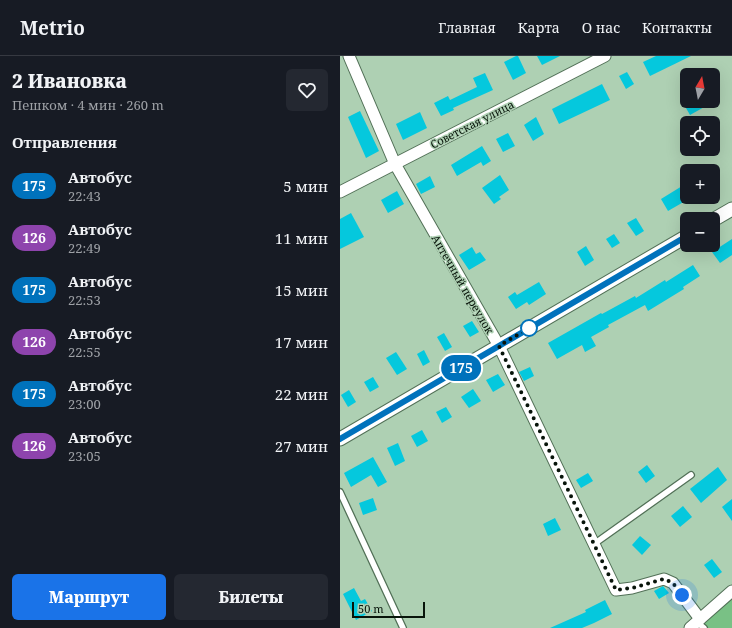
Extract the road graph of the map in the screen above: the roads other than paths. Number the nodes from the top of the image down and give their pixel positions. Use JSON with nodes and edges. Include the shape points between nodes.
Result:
{"nodes":[{"id":1,"x":349,"y":56,"type":"edge"},
{"id":2,"x":605,"y":56,"type":"edge"},
{"id":3,"x":395,"y":164,"type":"junction"},
{"id":4,"x":340,"y":192,"type":"edge"},
{"id":5,"x":732,"y":209,"type":"edge"},
{"id":6,"x":720,"y":216,"type":"edge"},
{"id":7,"x":680,"y":240,"type":"edge"},
{"id":8,"x":499,"y":346,"type":"junction"},
{"id":9,"x":340,"y":439,"type":"edge"},
{"id":10,"x":691,"y":475,"type":"dead end"},
{"id":11,"x":340,"y":492,"type":"edge"},
{"id":12,"x":594,"y":544,"type":"junction"},
{"id":13,"x":732,"y":591,"type":"edge"},
{"id":14,"x":698,"y":624,"type":"edge"},
{"id":15,"x":403,"y":628,"type":"edge"}],
"edges":[{"from":1,"to":3,"type":"street","name":"Аптечный переулок"},
{"from":2,"to":3,"type":"street","name":"Советская улица"},
{"from":3,"to":4,"type":"street","name":"Советская улица"},
{"from":3,"to":8,"type":"street","name":"Аптечный переулок"},
{"from":5,"to":6,"type":"street"},
{"from":7,"to":8,"type":"street"},
{"from":8,"to":9,"type":"street"},
{"from":8,"to":12,"type":"street","name":"Аптечный переулок"},
{"from":10,"to":12,"type":"lane"},
{"from":11,"to":15,"type":"lane"},
{"from":12,"to":14,"type":"street","name":"Аптечный переулок","via":[[616,590],[664,579],[673,583]]},
{"from":13,"to":14,"type":"street"}]}
